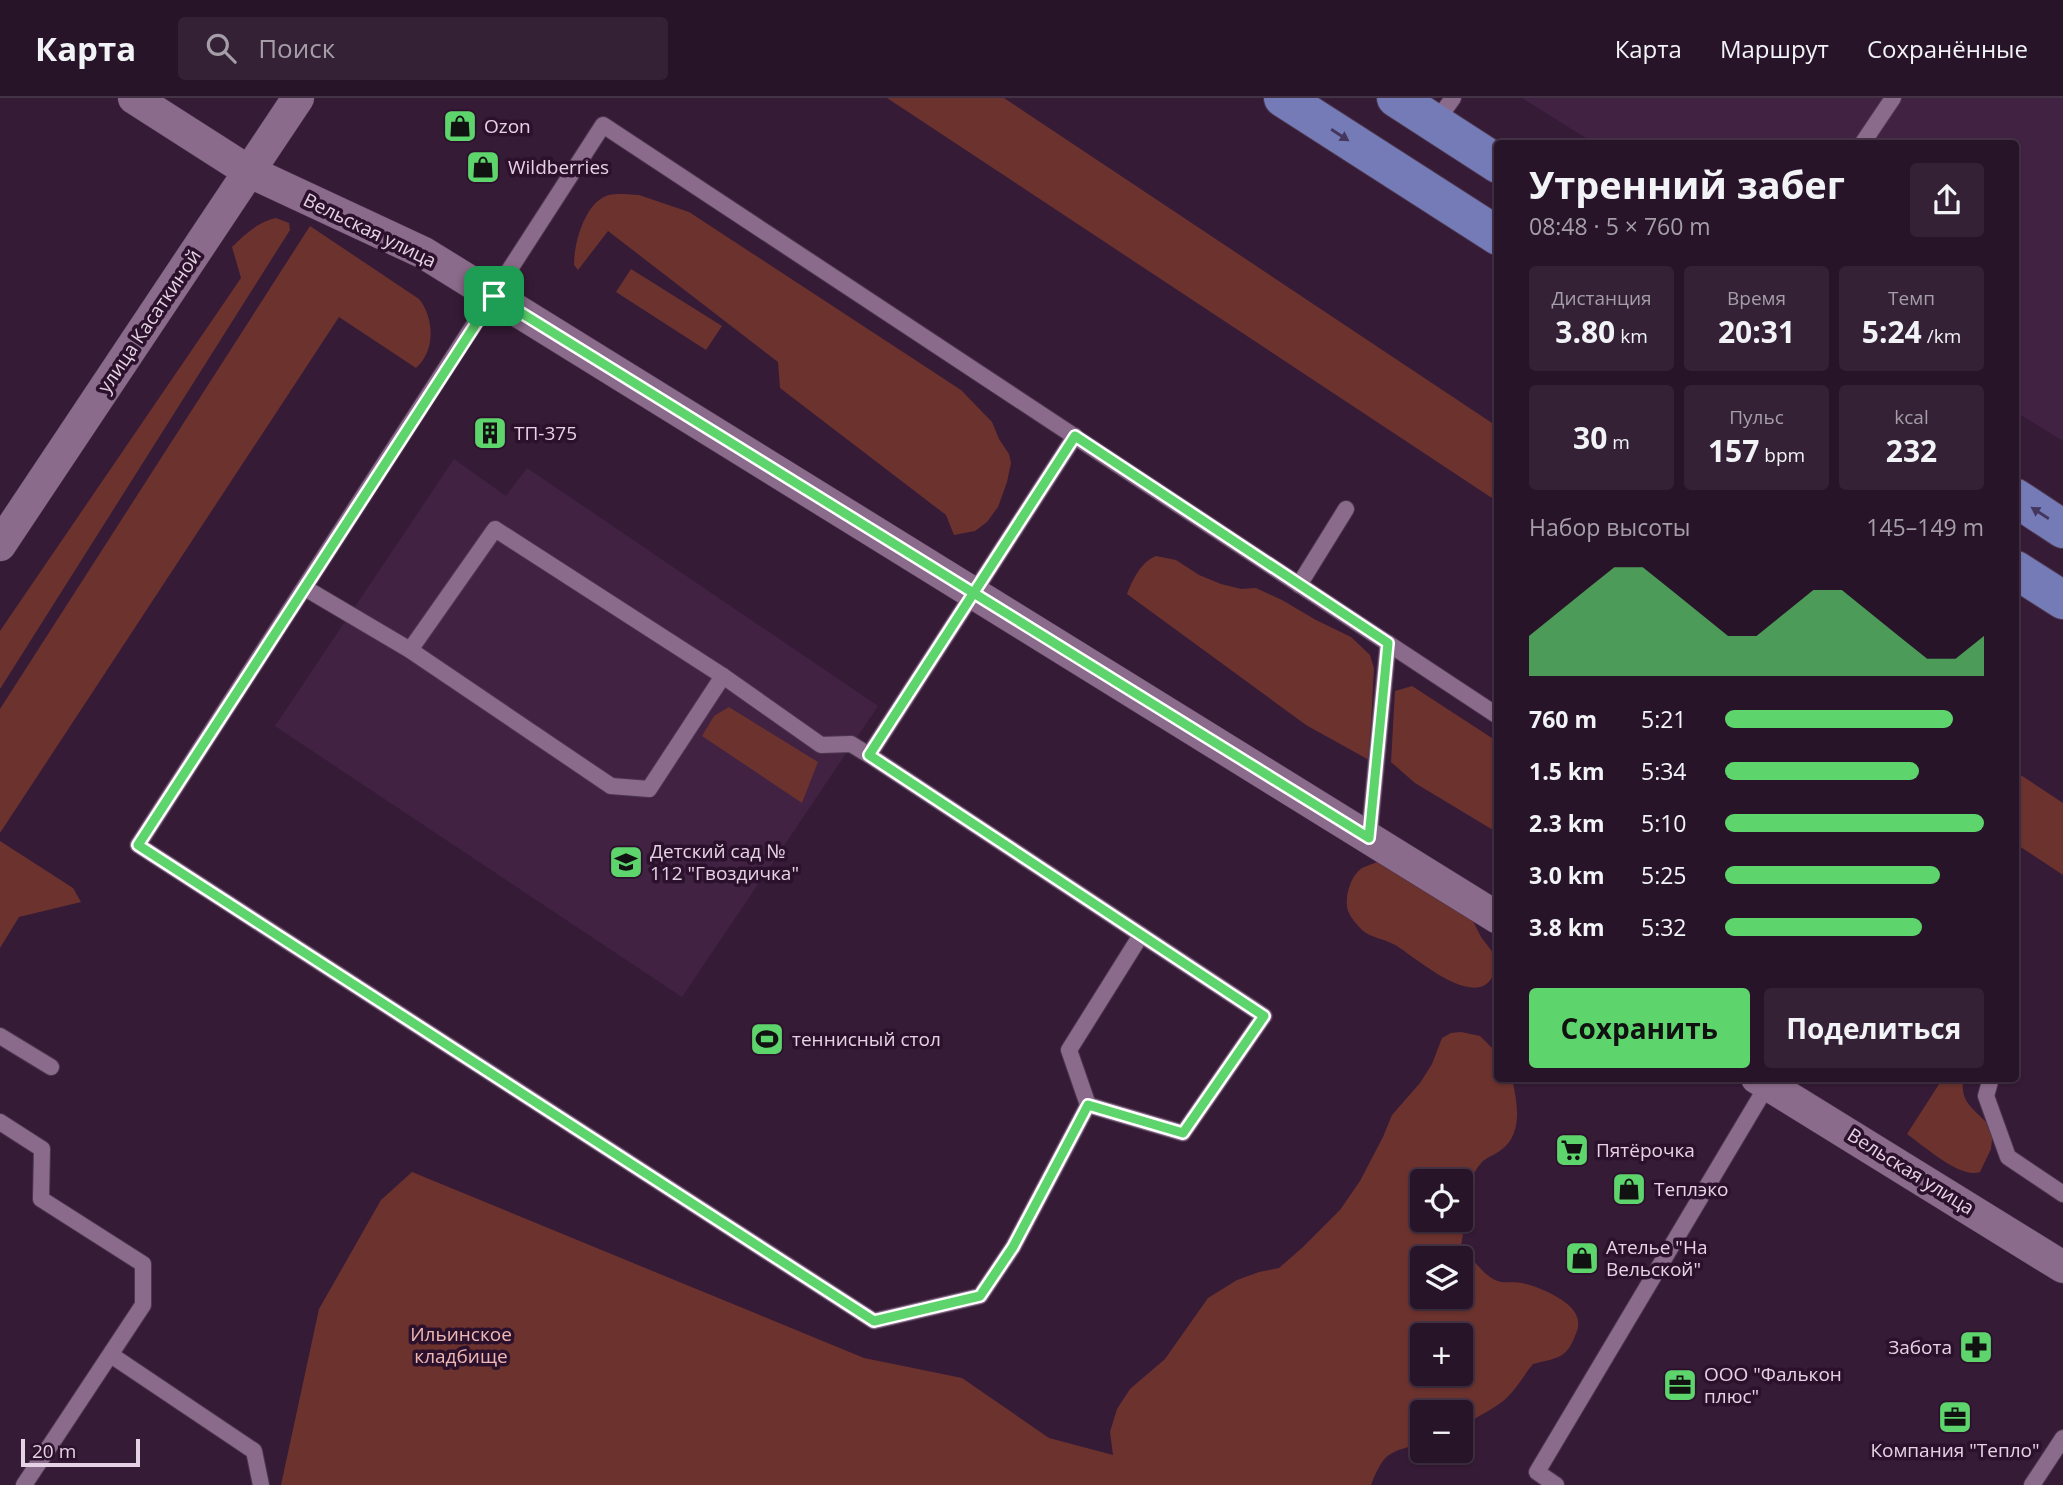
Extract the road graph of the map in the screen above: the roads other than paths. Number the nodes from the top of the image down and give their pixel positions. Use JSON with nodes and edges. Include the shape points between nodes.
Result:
{"nodes":[{"id":1,"x":134,"y":98,"type":"edge"},
{"id":2,"x":298,"y":98,"type":"edge"},
{"id":3,"x":1283,"y":98,"type":"edge"},
{"id":4,"x":1396,"y":98,"type":"edge"},
{"id":5,"x":1893,"y":98,"type":"edge"},
{"id":6,"x":1444,"y":111,"type":"edge"},
{"id":7,"x":1865,"y":140,"type":"edge"},
{"id":8,"x":1494,"y":160,"type":"edge"},
{"id":9,"x":248,"y":171,"type":"junction"},
{"id":10,"x":1494,"y":233,"type":"edge"},
{"id":11,"x":494,"y":296,"type":"junction"},
{"id":12,"x":1075,"y":436,"type":"junction"},
{"id":13,"x":2019,"y":500,"type":"edge"},
{"id":14,"x":1346,"y":509,"type":"dead end"},
{"id":15,"x":2063,"y":528,"type":"edge"},
{"id":16,"x":0,"y":545,"type":"edge"},
{"id":17,"x":2019,"y":572,"type":"edge"},
{"id":18,"x":1300,"y":585,"type":"junction"},
{"id":19,"x":305,"y":588,"type":"junction"},
{"id":20,"x":974,"y":593,"type":"junction"},
{"id":21,"x":2063,"y":600,"type":"edge"},
{"id":22,"x":1388,"y":643,"type":"junction"},
{"id":23,"x":410,"y":650,"type":"junction"},
{"id":24,"x":723,"y":676,"type":"junction"},
{"id":25,"x":1494,"y":713,"type":"edge"},
{"id":26,"x":869,"y":755,"type":"junction"},
{"id":27,"x":1369,"y":838,"type":"junction"},
{"id":28,"x":1494,"y":916,"type":"edge"},
{"id":29,"x":1141,"y":935,"type":"junction"},
{"id":30,"x":0,"y":1036,"type":"edge"},
{"id":31,"x":51,"y":1067,"type":"dead end"},
{"id":32,"x":1762,"y":1082,"type":"edge"},
{"id":33,"x":1765,"y":1082,"type":"edge"},
{"id":34,"x":1990,"y":1082,"type":"edge"},
{"id":35,"x":1088,"y":1105,"type":"junction"},
{"id":36,"x":0,"y":1122,"type":"edge"},
{"id":37,"x":2063,"y":1194,"type":"edge"},
{"id":38,"x":2063,"y":1266,"type":"edge"},
{"id":39,"x":111,"y":1355,"type":"junction"},
{"id":40,"x":2063,"y":1438,"type":"edge"},
{"id":41,"x":24,"y":1485,"type":"edge"},
{"id":42,"x":261,"y":1485,"type":"edge"},
{"id":43,"x":1556,"y":1485,"type":"edge"},
{"id":44,"x":2032,"y":1485,"type":"edge"}],
"edges":[{"from":1,"to":9,"type":"street","name":"Вельская улица"},
{"from":2,"to":9,"type":"street","name":"улица Касаткиной"},
{"from":3,"to":10,"type":"main road","one_way":true},
{"from":4,"to":6,"type":"main road"},
{"from":5,"to":7,"type":"lane"},
{"from":6,"to":8,"type":"main road"},
{"from":9,"to":11,"type":"street","name":"Вельская улица","via":[[424,253]]},
{"from":9,"to":16,"type":"street","name":"улица Касаткиной"},
{"from":11,"to":12,"type":"lane","via":[[603,125]]},
{"from":11,"to":19,"type":"lane"},
{"from":11,"to":20,"type":"street","name":"Вельская улица"},
{"from":12,"to":18,"type":"lane"},
{"from":12,"to":20,"type":"lane"},
{"from":15,"to":13,"type":"main road","one_way":true},
{"from":14,"to":18,"type":"lane"},
{"from":17,"to":21,"type":"main road"},
{"from":18,"to":22,"type":"lane"},
{"from":19,"to":23,"type":"lane"},
{"from":19,"to":35,"type":"lane","via":[[138,845],[874,1321],[980,1296],[1013,1247]]},
{"from":20,"to":26,"type":"lane"},
{"from":20,"to":27,"type":"street","name":"Вельская улица"},
{"from":22,"to":25,"type":"lane"},
{"from":22,"to":27,"type":"lane"},
{"from":23,"to":24,"type":"lane","via":[[611,786],[649,789]]},
{"from":23,"to":24,"type":"lane","via":[[495,529]]},
{"from":24,"to":26,"type":"lane","via":[[821,745],[851,744]]},
{"from":26,"to":29,"type":"lane"},
{"from":27,"to":28,"type":"street","name":"Вельская улица"},
{"from":29,"to":35,"type":"lane","via":[[1069,1050]]},
{"from":29,"to":35,"type":"lane","via":[[1264,1016],[1183,1133]]},
{"from":30,"to":31,"type":"lane"},
{"from":32,"to":43,"type":"lane","via":[[1537,1472]]},
{"from":33,"to":38,"type":"street","name":"Вельская улица"},
{"from":34,"to":37,"type":"lane","via":[[1986,1096],[2008,1157]]},
{"from":36,"to":39,"type":"lane","via":[[42,1149],[41,1199],[143,1264],[143,1306]]},
{"from":39,"to":41,"type":"lane"},
{"from":39,"to":42,"type":"lane","via":[[254,1451]]},
{"from":40,"to":44,"type":"lane"}]}
